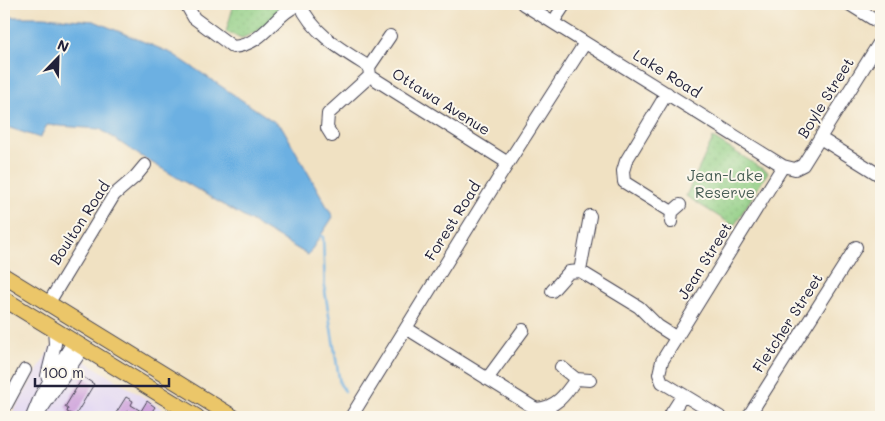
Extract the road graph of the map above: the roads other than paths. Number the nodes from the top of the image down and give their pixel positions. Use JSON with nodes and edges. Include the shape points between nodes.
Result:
{"nodes":[{"id":1,"x":186,"y":4,"type":"edge"},
{"id":2,"x":299,"y":4,"type":"edge"},
{"id":3,"x":523,"y":4,"type":"edge"},
{"id":4,"x":565,"y":4,"type":"edge"},
{"id":5,"x":849,"y":4,"type":"edge"},
{"id":6,"x":553,"y":22,"type":"junction"},
{"id":7,"x":881,"y":24,"type":"edge"},
{"id":8,"x":390,"y":36,"type":"dead end"},
{"id":9,"x":881,"y":40,"type":"edge"},
{"id":10,"x":585,"y":43,"type":"junction"},
{"id":11,"x":369,"y":72,"type":"junction"},
{"id":12,"x":666,"y":93,"type":"junction"},
{"id":13,"x":332,"y":136,"type":"dead end"},
{"id":14,"x":820,"y":138,"type":"junction"},
{"id":15,"x":508,"y":163,"type":"junction"},
{"id":16,"x":145,"y":165,"type":"dead end"},
{"id":17,"x":789,"y":168,"type":"junction"},
{"id":18,"x":881,"y":176,"type":"edge"},
{"id":19,"x":674,"y":213,"type":"dead end"},
{"id":20,"x":590,"y":216,"type":"dead end"},
{"id":21,"x":856,"y":247,"type":"dead end"},
{"id":22,"x":580,"y":271,"type":"junction"},
{"id":23,"x":4,"y":276,"type":"edge"},
{"id":24,"x":552,"y":292,"type":"dead end"},
{"id":25,"x":4,"y":299,"type":"edge"},
{"id":26,"x":48,"y":304,"type":"junction"},
{"id":27,"x":88,"y":328,"type":"junction"},
{"id":28,"x":406,"y":328,"type":"junction"},
{"id":29,"x":54,"y":330,"type":"junction"},
{"id":30,"x":523,"y":330,"type":"dead end"},
{"id":31,"x":677,"y":338,"type":"junction"},
{"id":32,"x":78,"y":345,"type":"junction"},
{"id":33,"x":562,"y":367,"type":"dead end"},
{"id":34,"x":25,"y":370,"type":"dead end"},
{"id":35,"x":487,"y":379,"type":"junction"},
{"id":36,"x":576,"y":379,"type":"junction"},
{"id":37,"x":590,"y":380,"type":"dead end"},
{"id":38,"x":41,"y":395,"type":"junction"},
{"id":39,"x":682,"y":395,"type":"junction"},
{"id":40,"x":4,"y":409,"type":"edge"},
{"id":41,"x":34,"y":417,"type":"edge"},
{"id":42,"x":197,"y":417,"type":"edge"},
{"id":43,"x":233,"y":417,"type":"edge"},
{"id":44,"x":351,"y":417,"type":"edge"},
{"id":45,"x":668,"y":417,"type":"edge"},
{"id":46,"x":720,"y":417,"type":"edge"},
{"id":47,"x":748,"y":417,"type":"edge"}],
"edges":[{"from":1,"to":2,"type":"street","via":[[194,18],[233,47],[254,42],[289,8]]},
{"from":2,"to":11,"type":"street","name":"Ottawa Avenue","via":[[307,20],[323,36]]},
{"from":3,"to":6,"type":"street","name":"Lake Road"},
{"from":4,"to":6,"type":"street"},
{"from":5,"to":7,"type":"street"},
{"from":6,"to":10,"type":"street","name":"Lake Road"},
{"from":8,"to":11,"type":"street"},
{"from":9,"to":14,"type":"street","name":"Boyle Street"},
{"from":10,"to":12,"type":"street","name":"Lake Road"},
{"from":10,"to":15,"type":"street","name":"Forest Road"},
{"from":11,"to":13,"type":"street","via":[[328,114],[327,128]]},
{"from":11,"to":15,"type":"street","name":"Ottawa Avenue"},
{"from":12,"to":17,"type":"street","name":"Lake Road"},
{"from":12,"to":19,"type":"street","via":[[623,171],[624,182]]},
{"from":14,"to":17,"type":"street","name":"Boyle Street","via":[[803,165]]},
{"from":14,"to":18,"type":"street"},
{"from":15,"to":28,"type":"street","name":"Forest Road"},
{"from":16,"to":26,"type":"street","name":"Boulton Road","via":[[114,195]]},
{"from":17,"to":31,"type":"street","name":"Jean Street"},
{"from":20,"to":22,"type":"street"},
{"from":21,"to":47,"type":"street","name":"Fletcher Street"},
{"from":22,"to":24,"type":"street","via":[[569,272]]},
{"from":22,"to":31,"type":"street","via":[[639,306],[658,326]]},
{"from":23,"to":26,"type":"main road"},
{"from":25,"to":29,"type":"main road"},
{"from":26,"to":27,"type":"main road"},
{"from":27,"to":32,"type":"main road"},
{"from":27,"to":43,"type":"main road"},
{"from":28,"to":35,"type":"street"},
{"from":28,"to":44,"type":"street","name":"Forest Road"},
{"from":29,"to":32,"type":"main road"},
{"from":29,"to":38,"type":"street","via":[[55,344]]},
{"from":30,"to":35,"type":"street"},
{"from":31,"to":39,"type":"street","name":"Jean Street","via":[[662,360],[659,374],[662,382]]},
{"from":32,"to":38,"type":"street"},
{"from":32,"to":41,"type":"street"},
{"from":32,"to":42,"type":"main road"},
{"from":33,"to":36,"type":"street"},
{"from":34,"to":40,"type":"street"},
{"from":35,"to":36,"type":"street","via":[[536,410],[547,409],[564,397]]},
{"from":36,"to":37,"type":"street"},
{"from":38,"to":41,"type":"street"},
{"from":39,"to":45,"type":"street"},
{"from":39,"to":46,"type":"street"}]}
